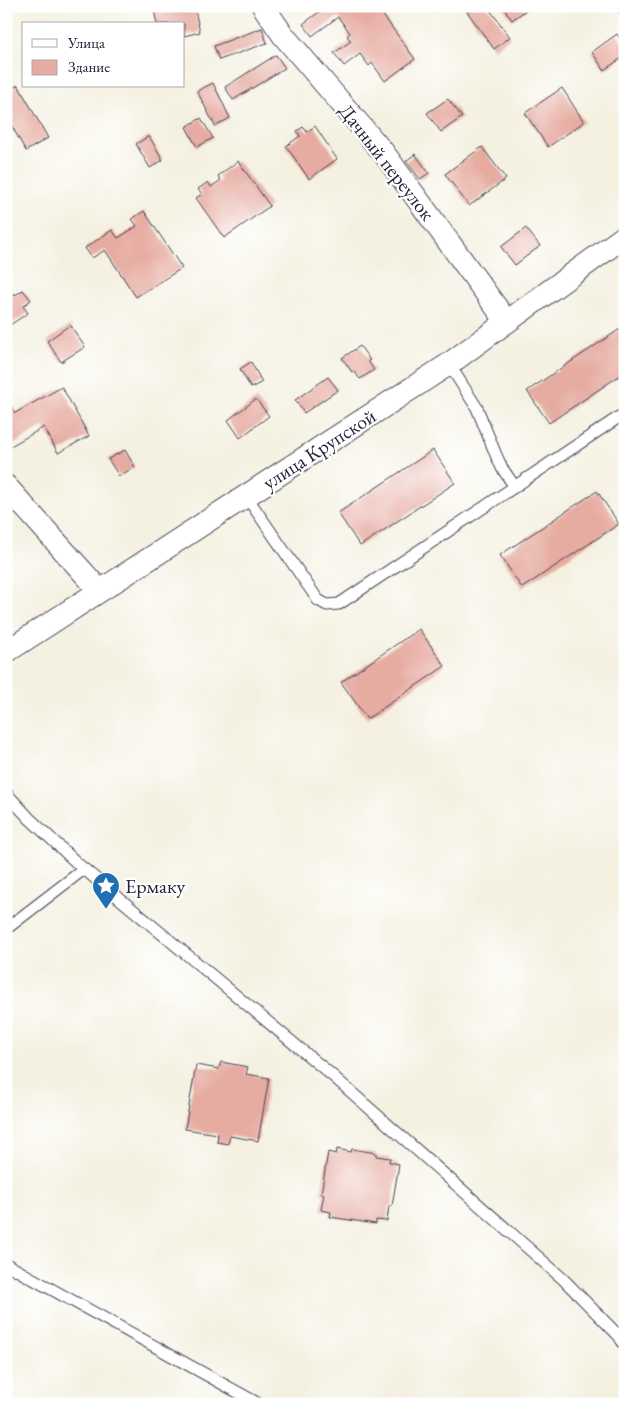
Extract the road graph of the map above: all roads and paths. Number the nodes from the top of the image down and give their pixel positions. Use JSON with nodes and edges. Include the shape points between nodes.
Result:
{"nodes":[{"id":1,"x":263,"y":6,"type":"edge"},
{"id":2,"x":622,"y":6,"type":"edge"},
{"id":3,"x":625,"y":11,"type":"edge"},
{"id":4,"x":625,"y":236,"type":"edge"},
{"id":5,"x":507,"y":322,"type":"junction"},
{"id":6,"x":449,"y":364,"type":"junction"},
{"id":7,"x":625,"y":413,"type":"edge"},
{"id":8,"x":6,"y":486,"type":"edge"},
{"id":9,"x":515,"y":487,"type":"junction"},
{"id":10,"x":246,"y":496,"type":"junction"},
{"id":11,"x":100,"y":591,"type":"junction"},
{"id":12,"x":6,"y":652,"type":"edge"},
{"id":13,"x":6,"y":792,"type":"edge"},
{"id":14,"x":84,"y":869,"type":"junction"},
{"id":15,"x":6,"y":929,"type":"edge"},
{"id":16,"x":6,"y":1264,"type":"edge"},
{"id":17,"x":625,"y":1346,"type":"edge"},
{"id":18,"x":259,"y":1404,"type":"edge"}],
"edges":[{"from":1,"to":5,"type":"street","name":"Дачный переулок","via":[[283,35],[383,152]]},
{"from":2,"to":3,"type":"lane"},
{"from":4,"to":5,"type":"street","name":"улица Крупской"},
{"from":5,"to":6,"type":"street","name":"улица Крупской"},
{"from":6,"to":9,"type":"lane","via":[[476,408],[502,468]]},
{"from":6,"to":10,"type":"street","name":"улица Крупской"},
{"from":7,"to":9,"type":"lane"},
{"from":8,"to":11,"type":"street"},
{"from":9,"to":10,"type":"lane","via":[[348,599],[327,605],[318,600]]},
{"from":10,"to":11,"type":"street","name":"улица Крупской"},
{"from":11,"to":12,"type":"street","name":"улица Крупской"},
{"from":13,"to":14,"type":"lane","via":[[28,818]]},
{"from":14,"to":15,"type":"lane"},
{"from":14,"to":17,"type":"lane","via":[[334,1077],[563,1279]]},
{"from":16,"to":18,"type":"lane"}]}
